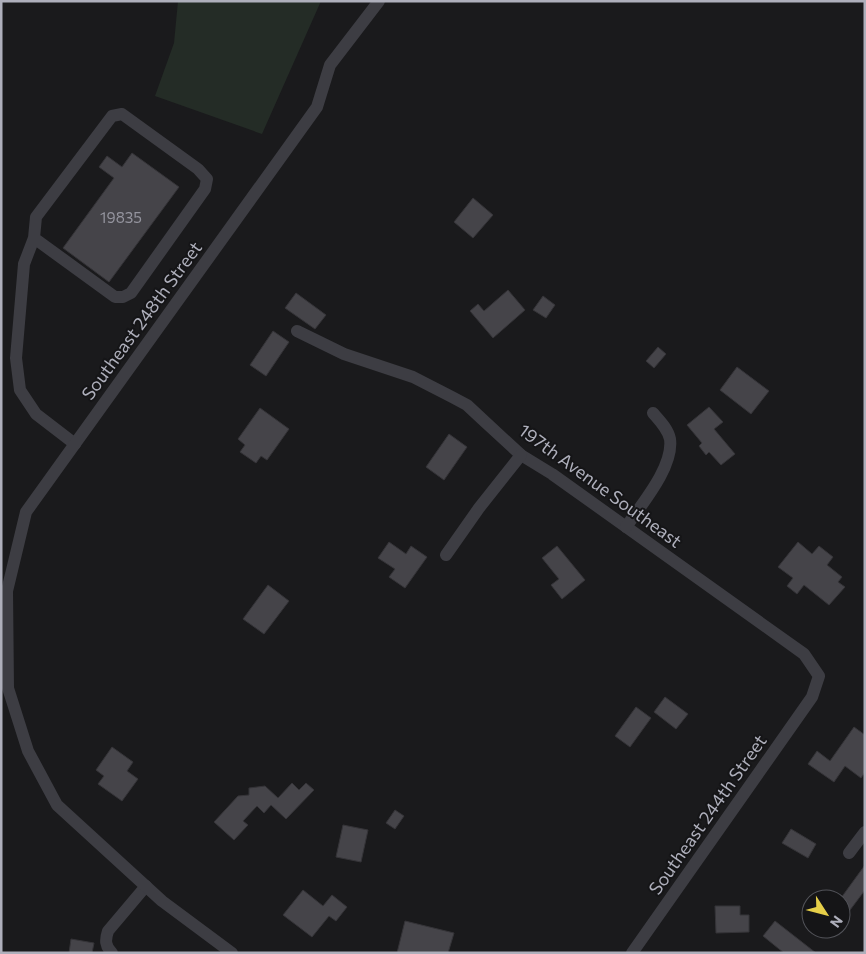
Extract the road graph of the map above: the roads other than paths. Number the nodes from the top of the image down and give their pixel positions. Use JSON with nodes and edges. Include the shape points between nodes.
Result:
{"nodes":[{"id":1,"x":379,"y":1,"type":"edge"},
{"id":2,"x":34,"y":238,"type":"junction"},
{"id":3,"x":297,"y":331,"type":"dead end"},
{"id":4,"x":653,"y":413,"type":"dead end"},
{"id":5,"x":74,"y":444,"type":"junction"},
{"id":6,"x":521,"y":455,"type":"junction"},
{"id":7,"x":626,"y":526,"type":"junction"},
{"id":8,"x":446,"y":555,"type":"dead end"},
{"id":9,"x":812,"y":697,"type":"joint"},
{"id":10,"x":865,"y":832,"type":"edge"},
{"id":11,"x":849,"y":853,"type":"dead end"},
{"id":12,"x":146,"y":886,"type":"junction"},
{"id":13,"x":112,"y":953,"type":"edge"},
{"id":14,"x":232,"y":953,"type":"edge"},
{"id":15,"x":632,"y":953,"type":"edge"}],
"edges":[{"from":1,"to":5,"type":"street","name":"Southeast 248th Street","via":[[330,65],[317,107]]},
{"from":2,"to":2,"type":"street","via":[[115,297],[123,297],[132,293],[205,189],[207,179],[122,114],[112,116],[36,217]]},
{"from":2,"to":5,"type":"street","via":[[24,264],[16,358],[20,390],[36,414]]},
{"from":3,"to":6,"type":"street","name":"197th Avenue Southeast","via":[[344,354],[413,377],[452,397],[467,406]]},
{"from":4,"to":7,"type":"street","via":[[670,439],[668,460]]},
{"from":5,"to":12,"type":"street","name":"Southeast 248th Street","via":[[26,512],[7,591],[8,688],[28,751],[57,806]]},
{"from":6,"to":7,"type":"street","name":"197th Avenue Southeast"},
{"from":6,"to":8,"type":"street"},
{"from":7,"to":9,"type":"street","name":"197th Avenue Southeast","via":[[804,654],[819,676]]},
{"from":9,"to":15,"type":"street","name":"Southeast 244th Street"},
{"from":10,"to":11,"type":"street"},
{"from":12,"to":13,"type":"street","via":[[108,931],[107,948]]},
{"from":12,"to":14,"type":"street","name":"Southeast 248th Street"}]}
